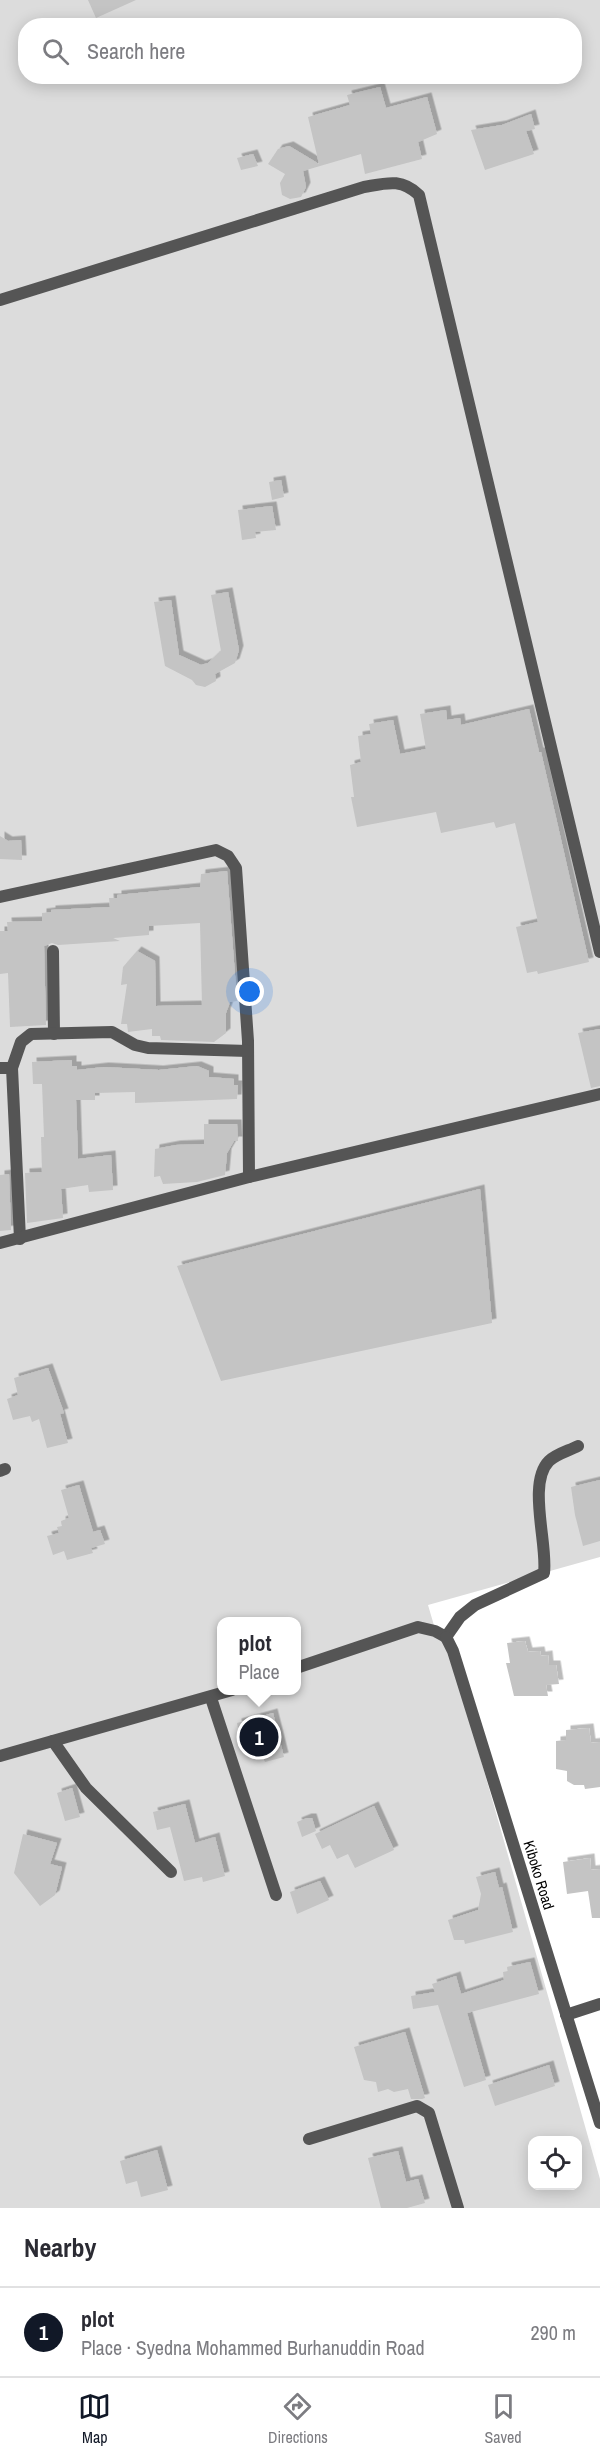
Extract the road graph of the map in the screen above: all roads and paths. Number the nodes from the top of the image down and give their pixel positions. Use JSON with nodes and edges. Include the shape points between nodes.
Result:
{"nodes":[{"id":1,"x":0,"y":300,"type":"edge"},
{"id":2,"x":0,"y":897,"type":"edge"},
{"id":3,"x":53,"y":951,"type":"dead end"},
{"id":4,"x":600,"y":952,"type":"edge"},
{"id":5,"x":54,"y":1034,"type":"junction"},
{"id":6,"x":248,"y":1051,"type":"junction"},
{"id":7,"x":6,"y":1068,"type":"edge"},
{"id":8,"x":600,"y":1094,"type":"edge"},
{"id":9,"x":249,"y":1177,"type":"junction"},
{"id":10,"x":20,"y":1239,"type":"junction"},
{"id":11,"x":0,"y":1243,"type":"edge"},
{"id":12,"x":578,"y":1446,"type":"dead end"},
{"id":13,"x":446,"y":1637,"type":"junction"},
{"id":14,"x":301,"y":1667,"type":"edge"},
{"id":15,"x":219,"y":1695,"type":"edge"},
{"id":16,"x":211,"y":1698,"type":"junction"},
{"id":17,"x":53,"y":1741,"type":"junction"},
{"id":18,"x":0,"y":1756,"type":"edge"},
{"id":19,"x":171,"y":1872,"type":"dead end"},
{"id":20,"x":276,"y":1895,"type":"dead end"},
{"id":21,"x":600,"y":2004,"type":"edge"},
{"id":22,"x":566,"y":2015,"type":"junction"},
{"id":23,"x":600,"y":2123,"type":"edge"},
{"id":24,"x":309,"y":2139,"type":"dead end"},
{"id":25,"x":458,"y":2208,"type":"edge"}],
"edges":[{"from":1,"to":4,"type":"street","via":[[364,187],[408,184],[419,195]]},
{"from":2,"to":6,"type":"street","via":[[216,850],[228,856],[236,868]]},
{"from":3,"to":5,"type":"street"},
{"from":5,"to":6,"type":"street","via":[[112,1032],[148,1048]]},
{"from":5,"to":7,"type":"street","via":[[31,1034],[21,1042]]},
{"from":6,"to":9,"type":"street"},
{"from":7,"to":10,"type":"street"},
{"from":8,"to":9,"type":"street"},
{"from":9,"to":10,"type":"street"},
{"from":10,"to":11,"type":"street"},
{"from":12,"to":13,"type":"street","via":[[555,1456],[546,1464],[541,1478],[544,1573],[475,1605],[460,1617]]},
{"from":13,"to":14,"type":"street","via":[[418,1627]]},
{"from":13,"to":22,"type":"street","name":"Kiboko Road"},
{"from":15,"to":16,"type":"street"},
{"from":16,"to":17,"type":"street"},
{"from":16,"to":20,"type":"street"},
{"from":17,"to":18,"type":"street"},
{"from":17,"to":19,"type":"street","via":[[86,1788]]},
{"from":21,"to":22,"type":"street"},
{"from":22,"to":23,"type":"street","name":"Kiboko Road"},
{"from":24,"to":25,"type":"street","via":[[417,2106],[424,2109],[429,2113]]}]}
